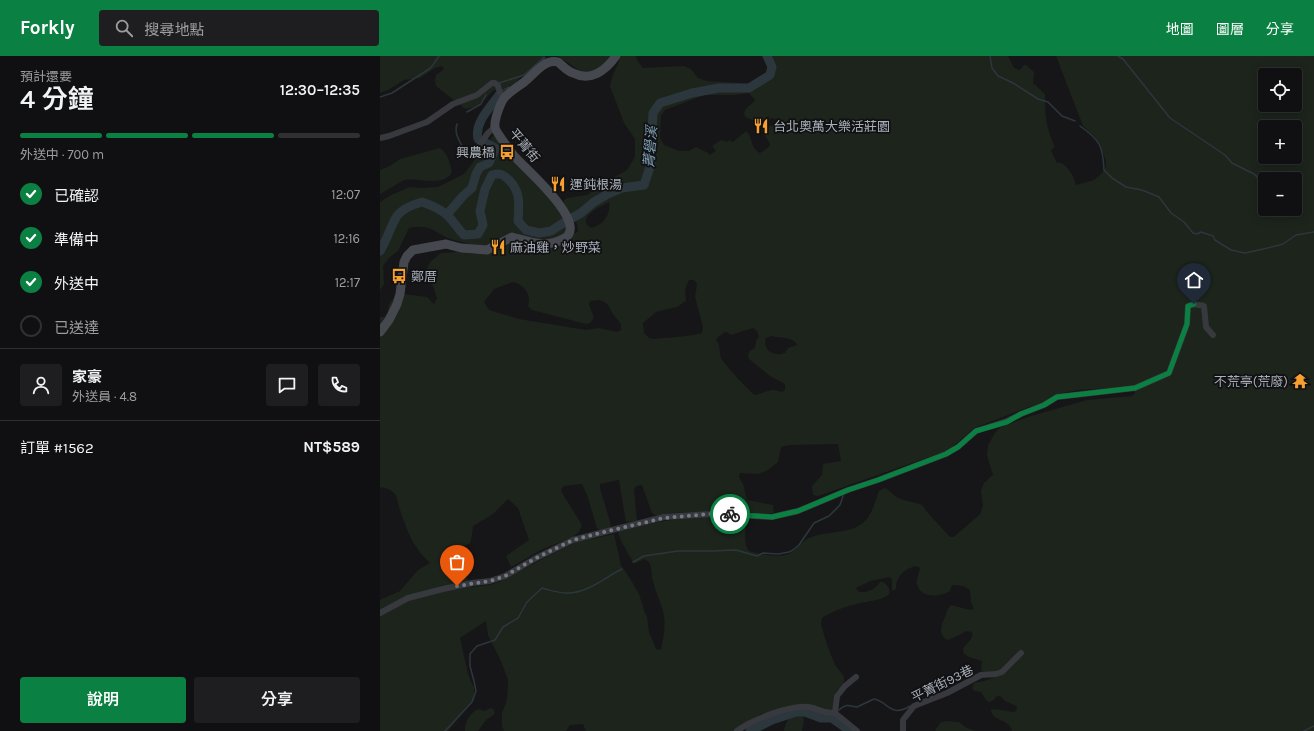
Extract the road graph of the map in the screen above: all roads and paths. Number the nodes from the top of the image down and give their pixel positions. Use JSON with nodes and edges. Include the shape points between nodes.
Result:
{"nodes":[{"id":1,"x":616,"y":56,"type":"edge"},
{"id":2,"x":504,"y":96,"type":"junction"},
{"id":3,"x":491,"y":130,"type":"junction"},
{"id":4,"x":380,"y":138,"type":"edge"},
{"id":5,"x":475,"y":152,"type":"dead end"},
{"id":6,"x":380,"y":332,"type":"edge"},
{"id":7,"x":1213,"y":335,"type":"dead end"},
{"id":8,"x":380,"y":613,"type":"edge"},
{"id":9,"x":1021,"y":653,"type":"dead end"},
{"id":10,"x":856,"y":677,"type":"dead end"},
{"id":11,"x":835,"y":713,"type":"junction"},
{"id":12,"x":737,"y":731,"type":"edge"},
{"id":13,"x":857,"y":731,"type":"edge"},
{"id":14,"x":903,"y":731,"type":"edge"}],
"edges":[{"from":1,"to":2,"type":"street","via":[[602,71],[588,76],[574,74],[558,62],[546,63],[529,79]]},
{"from":2,"to":3,"type":"street","name":"平菁街"},
{"from":2,"to":4,"type":"street","via":[[498,86],[492,83],[477,95],[453,104],[426,122]]},
{"from":3,"to":5,"type":"street"},
{"from":3,"to":6,"type":"street","name":"平菁街","via":[[558,202],[567,216],[571,226],[570,232],[566,237],[543,245],[512,237],[487,250],[446,244],[413,250],[404,262],[397,304]]},
{"from":7,"to":8,"type":"street","via":[[1206,327],[1204,306],[1190,305],[1187,324],[1169,373],[1135,388],[1057,397],[1007,422],[976,431],[946,454],[798,511],[772,517],[710,514],[664,518],[604,532],[573,540],[505,576],[408,598]]},
{"from":9,"to":14,"type":"street","name":"平菁街93巷","via":[[1002,672],[981,675],[947,693],[914,706],[903,720]]},
{"from":10,"to":11,"type":"street","via":[[837,696]]},
{"from":11,"to":12,"type":"street","via":[[827,714],[808,707],[792,709],[772,713]]},
{"from":11,"to":13,"type":"street"}]}
